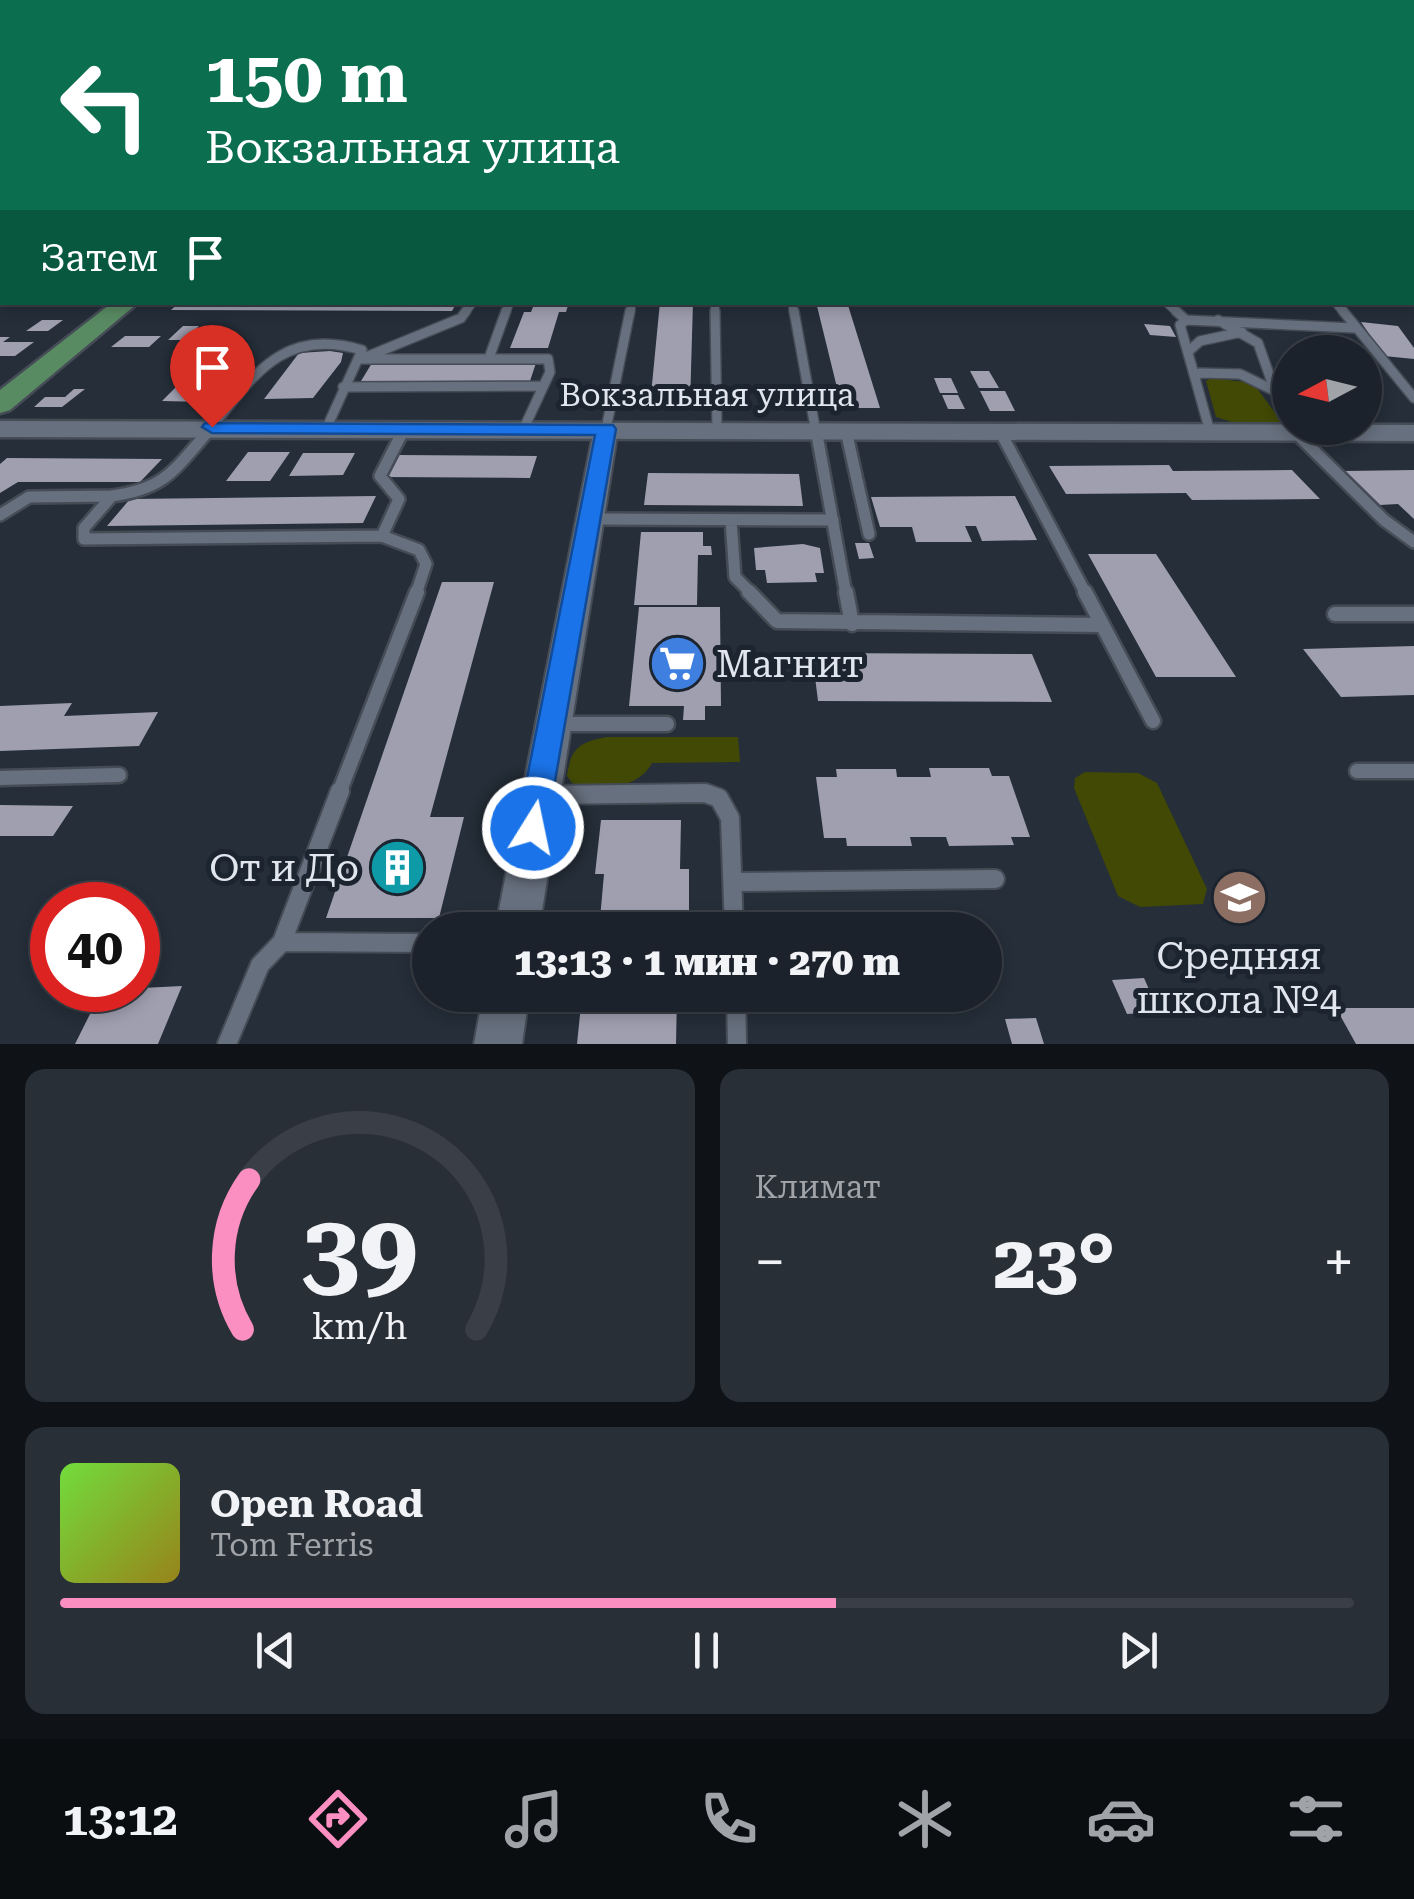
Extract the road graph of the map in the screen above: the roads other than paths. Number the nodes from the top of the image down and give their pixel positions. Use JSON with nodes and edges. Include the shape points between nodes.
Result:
{"nodes":[{"id":1,"x":124,"y":305,"type":"edge"},
{"id":2,"x":471,"y":305,"type":"edge"},
{"id":3,"x":631,"y":305,"type":"edge"},
{"id":4,"x":715,"y":305,"type":"edge"},
{"id":5,"x":793,"y":305,"type":"edge"},
{"id":6,"x":1169,"y":305,"type":"edge"},
{"id":7,"x":1338,"y":305,"type":"edge"},
{"id":8,"x":508,"y":307,"type":"dead end"},
{"id":9,"x":1214,"y":318,"type":"junction"},
{"id":10,"x":1186,"y":320,"type":"junction"},
{"id":11,"x":1275,"y":322,"type":"junction"},
{"id":12,"x":1353,"y":328,"type":"junction"},
{"id":13,"x":1242,"y":332,"type":"junction"},
{"id":14,"x":1189,"y":351,"type":"junction"},
{"id":15,"x":488,"y":358,"type":"junction"},
{"id":16,"x":362,"y":359,"type":"junction"},
{"id":17,"x":1195,"y":378,"type":"junction"},
{"id":18,"x":1272,"y":383,"type":"edge"},
{"id":19,"x":542,"y":386,"type":"junction"},
{"id":20,"x":344,"y":387,"type":"junction"},
{"id":21,"x":1272,"y":390,"type":"edge"},
{"id":22,"x":1414,"y":398,"type":"edge"},
{"id":23,"x":0,"y":404,"type":"edge"},
{"id":24,"x":212,"y":427,"type":"junction"},
{"id":25,"x":327,"y":427,"type":"junction"},
{"id":26,"x":404,"y":428,"type":"junction"},
{"id":27,"x":524,"y":428,"type":"junction"},
{"id":28,"x":1272,"y":428,"type":"edge"},
{"id":29,"x":0,"y":429,"type":"edge"},
{"id":30,"x":606,"y":429,"type":"junction"},
{"id":31,"x":717,"y":430,"type":"junction"},
{"id":32,"x":816,"y":431,"type":"junction"},
{"id":33,"x":846,"y":431,"type":"junction"},
{"id":34,"x":1000,"y":431,"type":"junction"},
{"id":35,"x":1210,"y":432,"type":"junction"},
{"id":36,"x":1382,"y":432,"type":"edge"},
{"id":37,"x":1414,"y":434,"type":"edge"},
{"id":38,"x":1314,"y":445,"type":"edge"},
{"id":39,"x":112,"y":496,"type":"junction"},
{"id":40,"x":0,"y":515,"type":"edge"},
{"id":41,"x":589,"y":519,"type":"junction"},
{"id":42,"x":731,"y":520,"type":"junction"},
{"id":43,"x":833,"y":520,"type":"junction"},
{"id":44,"x":868,"y":534,"type":"dead end"},
{"id":45,"x":382,"y":536,"type":"junction"},
{"id":46,"x":1414,"y":542,"type":"edge"},
{"id":47,"x":1335,"y":614,"type":"dead end"},
{"id":48,"x":1414,"y":614,"type":"edge"},
{"id":49,"x":852,"y":624,"type":"junction"},
{"id":50,"x":1102,"y":624,"type":"junction"},
{"id":51,"x":1154,"y":721,"type":"dead end"},
{"id":52,"x":552,"y":724,"type":"junction"},
{"id":53,"x":667,"y":724,"type":"dead end"},
{"id":54,"x":1356,"y":771,"type":"dead end"},
{"id":55,"x":1414,"y":771,"type":"edge"},
{"id":56,"x":119,"y":775,"type":"dead end"},
{"id":57,"x":0,"y":778,"type":"edge"},
{"id":58,"x":539,"y":795,"type":"junction"},
{"id":59,"x":994,"y":879,"type":"dead end"},
{"id":60,"x":733,"y":882,"type":"junction"},
{"id":61,"x":519,"y":912,"type":"edge"},
{"id":62,"x":734,"y":912,"type":"edge"},
{"id":63,"x":282,"y":942,"type":"junction"},
{"id":64,"x":412,"y":943,"type":"edge"},
{"id":65,"x":503,"y":1012,"type":"edge"},
{"id":66,"x":736,"y":1012,"type":"edge"},
{"id":67,"x":226,"y":1044,"type":"edge"},
{"id":68,"x":498,"y":1044,"type":"edge"},
{"id":69,"x":737,"y":1044,"type":"edge"}],
"edges":[{"from":1,"to":23,"type":"main road"},
{"from":2,"to":16,"type":"lane","via":[[461,318]]},
{"from":3,"to":30,"type":"lane"},
{"from":4,"to":31,"type":"lane"},
{"from":5,"to":32,"type":"lane"},
{"from":6,"to":10,"type":"lane"},
{"from":7,"to":12,"type":"lane"},
{"from":8,"to":15,"type":"lane"},
{"from":9,"to":10,"type":"lane"},
{"from":9,"to":11,"type":"lane"},
{"from":9,"to":13,"type":"lane"},
{"from":10,"to":14,"type":"lane","via":[[1180,325]]},
{"from":11,"to":12,"type":"lane"},
{"from":11,"to":13,"type":"lane"},
{"from":12,"to":22,"type":"lane"},
{"from":13,"to":14,"type":"lane","via":[[1200,341]]},
{"from":13,"to":18,"type":"lane","via":[[1258,343]]},
{"from":14,"to":17,"type":"lane"},
{"from":15,"to":16,"type":"lane"},
{"from":15,"to":19,"type":"lane","via":[[548,360]]},
{"from":16,"to":20,"type":"lane"},
{"from":16,"to":24,"type":"lane","via":[[362,350],[346,346],[277,353]]},
{"from":17,"to":21,"type":"lane","via":[[1240,374]]},
{"from":17,"to":35,"type":"lane"},
{"from":19,"to":20,"type":"lane"},
{"from":19,"to":27,"type":"lane"},
{"from":20,"to":25,"type":"lane","via":[[342,407]]},
{"from":24,"to":25,"type":"main road","name":"Вокзальная улица"},
{"from":24,"to":29,"type":"main road","name":"Вокзальная улица"},
{"from":24,"to":39,"type":"lane","via":[[161,483]]},
{"from":25,"to":26,"type":"main road","name":"Вокзальная улица"},
{"from":26,"to":27,"type":"main road","name":"Вокзальная улица"},
{"from":26,"to":45,"type":"lane","via":[[381,469],[399,499]]},
{"from":27,"to":30,"type":"main road","name":"Вокзальная улица"},
{"from":28,"to":35,"type":"main road","name":"Вокзальная улица"},
{"from":30,"to":31,"type":"main road","name":"Вокзальная улица"},
{"from":30,"to":41,"type":"street"},
{"from":31,"to":32,"type":"main road","name":"Вокзальная улица"},
{"from":32,"to":33,"type":"main road","name":"Вокзальная улица"},
{"from":32,"to":43,"type":"lane"},
{"from":33,"to":34,"type":"main road","name":"Вокзальная улица"},
{"from":33,"to":44,"type":"lane"},
{"from":34,"to":35,"type":"main road","name":"Вокзальная улица"},
{"from":34,"to":50,"type":"lane"},
{"from":36,"to":37,"type":"main road","name":"Вокзальная улица"},
{"from":38,"to":46,"type":"lane","via":[[1384,520]]},
{"from":39,"to":40,"type":"lane","via":[[29,498]]},
{"from":39,"to":45,"type":"lane","via":[[84,528],[84,539]]},
{"from":41,"to":42,"type":"lane"},
{"from":41,"to":52,"type":"street"},
{"from":42,"to":43,"type":"lane"},
{"from":42,"to":49,"type":"lane","via":[[735,577],[770,616],[786,624]]},
{"from":43,"to":49,"type":"lane"},
{"from":45,"to":63,"type":"lane","via":[[419,550],[424,573]]},
{"from":47,"to":48,"type":"lane"},
{"from":49,"to":50,"type":"lane"},
{"from":50,"to":51,"type":"lane"},
{"from":52,"to":53,"type":"lane"},
{"from":52,"to":58,"type":"street"},
{"from":54,"to":55,"type":"lane"},
{"from":56,"to":57,"type":"lane"},
{"from":58,"to":60,"type":"lane","via":[[719,798],[730,818]]},
{"from":58,"to":61,"type":"street"},
{"from":59,"to":60,"type":"lane"},
{"from":60,"to":62,"type":"lane"},
{"from":63,"to":64,"type":"lane"},
{"from":63,"to":67,"type":"lane","via":[[260,965]]},
{"from":65,"to":68,"type":"street"},
{"from":66,"to":69,"type":"lane"}]}
